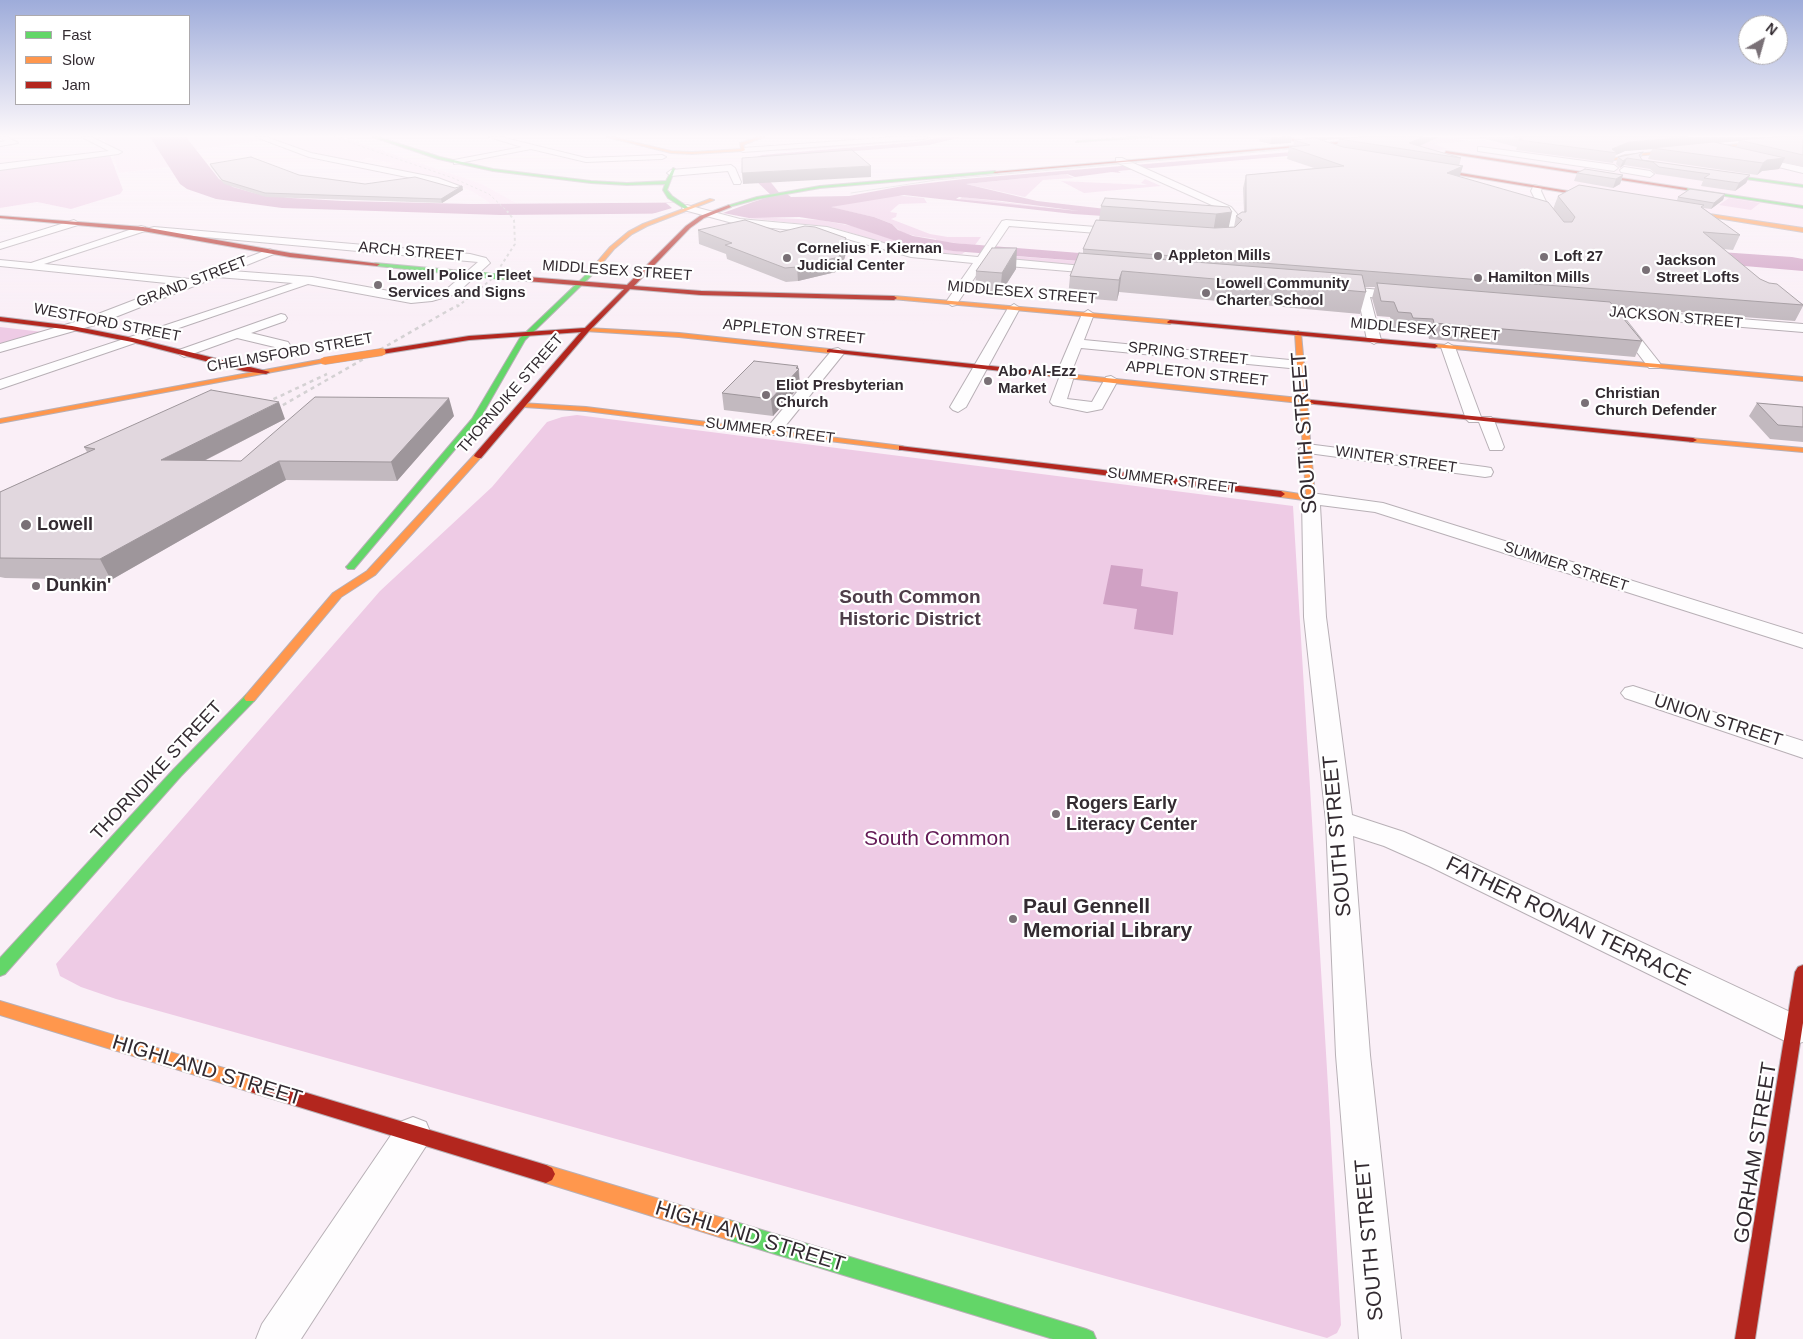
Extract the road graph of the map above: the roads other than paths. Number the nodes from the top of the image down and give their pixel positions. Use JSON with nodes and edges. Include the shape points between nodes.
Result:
{"nodes":[{"id":1,"x":690,"y":199,"type":"edge"},
{"id":2,"x":736,"y":199,"type":"edge"},
{"id":3,"x":748,"y":199,"type":"edge"},
{"id":4,"x":1206,"y":199,"type":"edge"},
{"id":5,"x":1540,"y":199,"type":"edge"},
{"id":6,"x":1753,"y":199,"type":"edge"},
{"id":7,"x":1803,"y":207,"type":"edge"},
{"id":8,"x":698,"y":208,"type":"junction"},
{"id":9,"x":1666,"y":208,"type":"edge"},
{"id":10,"x":3,"y":216,"type":"edge"},
{"id":11,"x":74,"y":223,"type":"junction"},
{"id":12,"x":757,"y":224,"type":"junction"},
{"id":13,"x":1231,"y":228,"type":"edge"},
{"id":14,"x":142,"y":229,"type":"junction"},
{"id":15,"x":1803,"y":230,"type":"edge"},
{"id":16,"x":1563,"y":232,"type":"edge"},
{"id":17,"x":1135,"y":233,"type":"edge"},
{"id":18,"x":680,"y":236,"type":"junction"},
{"id":19,"x":0,"y":246,"type":"edge"},
{"id":20,"x":270,"y":252,"type":"junction"},
{"id":21,"x":986,"y":253,"type":"junction"},
{"id":22,"x":0,"y":264,"type":"edge"},
{"id":23,"x":28,"y":266,"type":"junction"},
{"id":24,"x":1115,"y":272,"type":"edge"},
{"id":25,"x":216,"y":273,"type":"junction"},
{"id":26,"x":312,"y":281,"type":"junction"},
{"id":27,"x":191,"y":282,"type":"junction"},
{"id":28,"x":580,"y":285,"type":"junction"},
{"id":29,"x":627,"y":288,"type":"junction"},
{"id":30,"x":1324,"y":289,"type":"edge"},
{"id":31,"x":1363,"y":292,"type":"junction"},
{"id":32,"x":1412,"y":296,"type":"edge"},
{"id":33,"x":560,"y":302,"type":"junction"},
{"id":34,"x":952,"y":302,"type":"junction"},
{"id":35,"x":1014,"y":308,"type":"junction"},
{"id":36,"x":1575,"y":310,"type":"edge"},
{"id":37,"x":1613,"y":313,"type":"junction"},
{"id":38,"x":1088,"y":314,"type":"junction"},
{"id":39,"x":281,"y":318,"type":"dead end"},
{"id":40,"x":524,"y":318,"type":"dead end"},
{"id":41,"x":0,"y":320,"type":"edge"},
{"id":42,"x":512,"y":322,"type":"dead end"},
{"id":43,"x":1784,"y":327,"type":"junction"},
{"id":44,"x":72,"y":328,"type":"junction"},
{"id":45,"x":1803,"y":328,"type":"edge"},
{"id":46,"x":587,"y":330,"type":"junction"},
{"id":47,"x":528,"y":333,"type":"junction"},
{"id":48,"x":1298,"y":333,"type":"junction"},
{"id":49,"x":236,"y":334,"type":"junction"},
{"id":50,"x":133,"y":340,"type":"junction"},
{"id":51,"x":1374,"y":340,"type":"junction"},
{"id":52,"x":438,"y":342,"type":"junction"},
{"id":53,"x":1076,"y":343,"type":"junction"},
{"id":54,"x":1803,"y":344,"type":"edge"},
{"id":55,"x":283,"y":345,"type":"dead end"},
{"id":56,"x":1448,"y":347,"type":"junction"},
{"id":57,"x":0,"y":348,"type":"edge"},
{"id":58,"x":475,"y":349,"type":"dead end"},
{"id":59,"x":184,"y":352,"type":"junction"},
{"id":60,"x":838,"y":352,"type":"junction"},
{"id":61,"x":497,"y":356,"type":"dead end"},
{"id":62,"x":507,"y":362,"type":"junction"},
{"id":63,"x":1300,"y":365,"type":"junction"},
{"id":64,"x":1654,"y":365,"type":"junction"},
{"id":65,"x":982,"y":367,"type":"junction"},
{"id":66,"x":266,"y":372,"type":"junction"},
{"id":67,"x":1065,"y":376,"type":"junction"},
{"id":68,"x":1803,"y":378,"type":"edge"},
{"id":69,"x":1111,"y":380,"type":"junction"},
{"id":70,"x":0,"y":385,"type":"edge"},
{"id":71,"x":1303,"y":400,"type":"junction"},
{"id":72,"x":524,"y":405,"type":"junction"},
{"id":73,"x":958,"y":407,"type":"dead end"},
{"id":74,"x":1480,"y":420,"type":"junction"},
{"id":75,"x":0,"y":421,"type":"edge"},
{"id":76,"x":772,"y":432,"type":"junction"},
{"id":77,"x":1496,"y":446,"type":"dead end"},
{"id":78,"x":1307,"y":449,"type":"junction"},
{"id":79,"x":1803,"y":452,"type":"edge"},
{"id":80,"x":1485,"y":472,"type":"dead end"},
{"id":81,"x":1311,"y":498,"type":"junction"},
{"id":82,"x":337,"y":595,"type":"junction"},
{"id":83,"x":1803,"y":641,"type":"edge"},
{"id":84,"x":1633,"y":693,"type":"dead end"},
{"id":85,"x":1803,"y":750,"type":"edge"},
{"id":86,"x":1339,"y":821,"type":"junction"},
{"id":87,"x":0,"y":969,"type":"edge"},
{"id":88,"x":1803,"y":972,"type":"edge"},
{"id":89,"x":0,"y":1008,"type":"edge"},
{"id":90,"x":1798,"y":1018,"type":"edge"},
{"id":91,"x":413,"y":1134,"type":"junction"},
{"id":92,"x":277,"y":1339,"type":"edge"},
{"id":93,"x":1086,"y":1339,"type":"edge"},
{"id":94,"x":1380,"y":1339,"type":"edge"},
{"id":95,"x":1745,"y":1339,"type":"edge"}],
"edges":[{"from":1,"to":8,"type":"main road"},
{"from":2,"to":8,"type":"main road"},
{"from":3,"to":8,"type":"main road"},
{"from":4,"to":13,"type":"street","via":[[1231,211]]},
{"from":5,"to":16,"type":"street"},
{"from":6,"to":7,"type":"main road"},
{"from":8,"to":12,"type":"street"},
{"from":8,"to":18,"type":"main road","name":"THORNDIKE STREET"},
{"from":8,"to":28,"type":"main road","name":"THORNDIKE STREET","via":[[671,214],[640,227],[620,241]]},
{"from":9,"to":15,"type":"main road"},
{"from":10,"to":11,"type":"main road","name":"MIDDLESEX STREET"},
{"from":11,"to":14,"type":"main road","name":"MIDDLESEX STREET"},
{"from":11,"to":19,"type":"street"},
{"from":12,"to":18,"type":"main road","via":[[713,225]]},
{"from":12,"to":21,"type":"street","via":[[811,227],[902,253]]},
{"from":14,"to":20,"type":"main road","name":"MIDDLESEX STREET"},
{"from":14,"to":23,"type":"street"},
{"from":14,"to":26,"type":"street","name":"ARCH STREET","via":[[470,257],[484,263],[457,289],[422,298],[398,298]]},
{"from":17,"to":21,"type":"street","via":[[1006,223]]},
{"from":18,"to":29,"type":"main road","name":"THORNDIKE STREET"},
{"from":20,"to":25,"type":"street","name":"GRAND STREET"},
{"from":20,"to":28,"type":"main road","name":"MIDDLESEX STREET","bridge":true},
{"from":21,"to":24,"type":"street"},
{"from":21,"to":34,"type":"street"},
{"from":22,"to":23,"type":"street"},
{"from":23,"to":27,"type":"street"},
{"from":25,"to":26,"type":"street","name":"ARCH STREET"},
{"from":25,"to":27,"type":"street","name":"GRAND STREET"},
{"from":26,"to":50,"type":"street"},
{"from":27,"to":44,"type":"street","name":"GRAND STREET"},
{"from":28,"to":29,"type":"main road","name":"MIDDLESEX STREET"},
{"from":28,"to":33,"type":"main road","name":"THORNDIKE STREET"},
{"from":29,"to":34,"type":"main road","name":"MIDDLESEX STREET"},
{"from":29,"to":46,"type":"main road","name":"THORNDIKE STREET"},
{"from":30,"to":31,"type":"street"},
{"from":31,"to":32,"type":"street"},
{"from":31,"to":51,"type":"street"},
{"from":33,"to":40,"type":"main road"},
{"from":33,"to":47,"type":"main road","name":"THORNDIKE STREET"},
{"from":34,"to":35,"type":"main road","name":"MIDDLESEX STREET"},
{"from":35,"to":38,"type":"main road","name":"MIDDLESEX STREET"},
{"from":35,"to":65,"type":"street"},
{"from":36,"to":37,"type":"street","name":"JACKSON STREET"},
{"from":37,"to":43,"type":"street","name":"JACKSON STREET"},
{"from":37,"to":64,"type":"street"},
{"from":38,"to":48,"type":"main road","name":"MIDDLESEX STREET"},
{"from":38,"to":53,"type":"street"},
{"from":39,"to":49,"type":"street"},
{"from":41,"to":44,"type":"main road","name":"WESTFORD STREET"},
{"from":42,"to":52,"type":"main road"},
{"from":43,"to":45,"type":"street","name":"JACKSON STREET"},
{"from":43,"to":54,"type":"street"},
{"from":44,"to":50,"type":"main road","name":"WESTFORD STREET"},
{"from":44,"to":57,"type":"street","name":"GRAND STREET"},
{"from":46,"to":47,"type":"main road","name":"CHELMSFORD STREET"},
{"from":46,"to":60,"type":"main road","name":"APPLETON STREET","via":[[670,334]]},
{"from":46,"to":72,"type":"main road","name":"THORNDIKE STREET"},
{"from":47,"to":52,"type":"main road","name":"CHELMSFORD STREET"},
{"from":47,"to":62,"type":"main road","name":"THORNDIKE STREET"},
{"from":48,"to":51,"type":"main road","name":"MIDDLESEX STREET"},
{"from":48,"to":63,"type":"main road","name":"SOUTH STREET"},
{"from":49,"to":55,"type":"street"},
{"from":49,"to":59,"type":"street"},
{"from":50,"to":59,"type":"main road","name":"WESTFORD STREET"},
{"from":50,"to":70,"type":"street"},
{"from":51,"to":56,"type":"main road","name":"MIDDLESEX STREET"},
{"from":52,"to":58,"type":"main road"},
{"from":52,"to":66,"type":"main road","name":"CHELMSFORD STREET","bridge":true},
{"from":53,"to":63,"type":"street","name":"SPRING STREET"},
{"from":53,"to":67,"type":"street"},
{"from":56,"to":64,"type":"main road","name":"MIDDLESEX STREET"},
{"from":56,"to":74,"type":"street"},
{"from":59,"to":66,"type":"main road","name":"WESTFORD STREET"},
{"from":60,"to":65,"type":"main road","name":"APPLETON STREET"},
{"from":60,"to":76,"type":"street"},
{"from":61,"to":62,"type":"main road"},
{"from":62,"to":82,"type":"main road","name":"THORNDIKE STREET","via":[[475,420],[346,572]]},
{"from":63,"to":71,"type":"main road","name":"SOUTH STREET"},
{"from":64,"to":68,"type":"main road","name":"MIDDLESEX STREET"},
{"from":65,"to":67,"type":"main road","name":"APPLETON STREET"},
{"from":65,"to":73,"type":"street"},
{"from":66,"to":75,"type":"main road","name":"CHELMSFORD STREET"},
{"from":67,"to":69,"type":"main road","name":"APPLETON STREET"},
{"from":67,"to":69,"type":"street","via":[[1058,402],[1088,407],[1097,406]]},
{"from":69,"to":71,"type":"main road","name":"APPLETON STREET"},
{"from":71,"to":74,"type":"main road","name":"APPLETON STREET"},
{"from":71,"to":78,"type":"main road","name":"SOUTH STREET"},
{"from":72,"to":76,"type":"main road","name":"SUMMER STREET","via":[[586,409]]},
{"from":72,"to":82,"type":"main road","name":"THORNDIKE STREET","via":[[371,573]]},
{"from":74,"to":77,"type":"street"},
{"from":74,"to":79,"type":"main road","name":"APPLETON STREET"},
{"from":76,"to":81,"type":"main road","name":"SUMMER STREET"},
{"from":78,"to":80,"type":"street","name":"WINTER STREET"},
{"from":78,"to":81,"type":"main road","name":"SOUTH STREET"},
{"from":81,"to":83,"type":"street","name":"SUMMER STREET","via":[[1377,507]]},
{"from":81,"to":86,"type":"street","name":"SOUTH STREET","via":[[1315,617]]},
{"from":82,"to":87,"type":"main road","name":"THORNDIKE STREET","via":[[253,696],[177,773]]},
{"from":84,"to":85,"type":"street","name":"UNION STREET"},
{"from":86,"to":90,"type":"street","name":"FATHER RONAN TERRACE","via":[[1394,840]]},
{"from":86,"to":94,"type":"street","name":"SOUTH STREET","via":[[1353,1056]]},
{"from":88,"to":90,"type":"main road","name":"GORHAM STREET"},
{"from":89,"to":91,"type":"main road","name":"HIGHLAND STREET"},
{"from":90,"to":95,"type":"main road","name":"GORHAM STREET"},
{"from":91,"to":92,"type":"street"},
{"from":91,"to":93,"type":"main road","name":"HIGHLAND STREET"}]}
